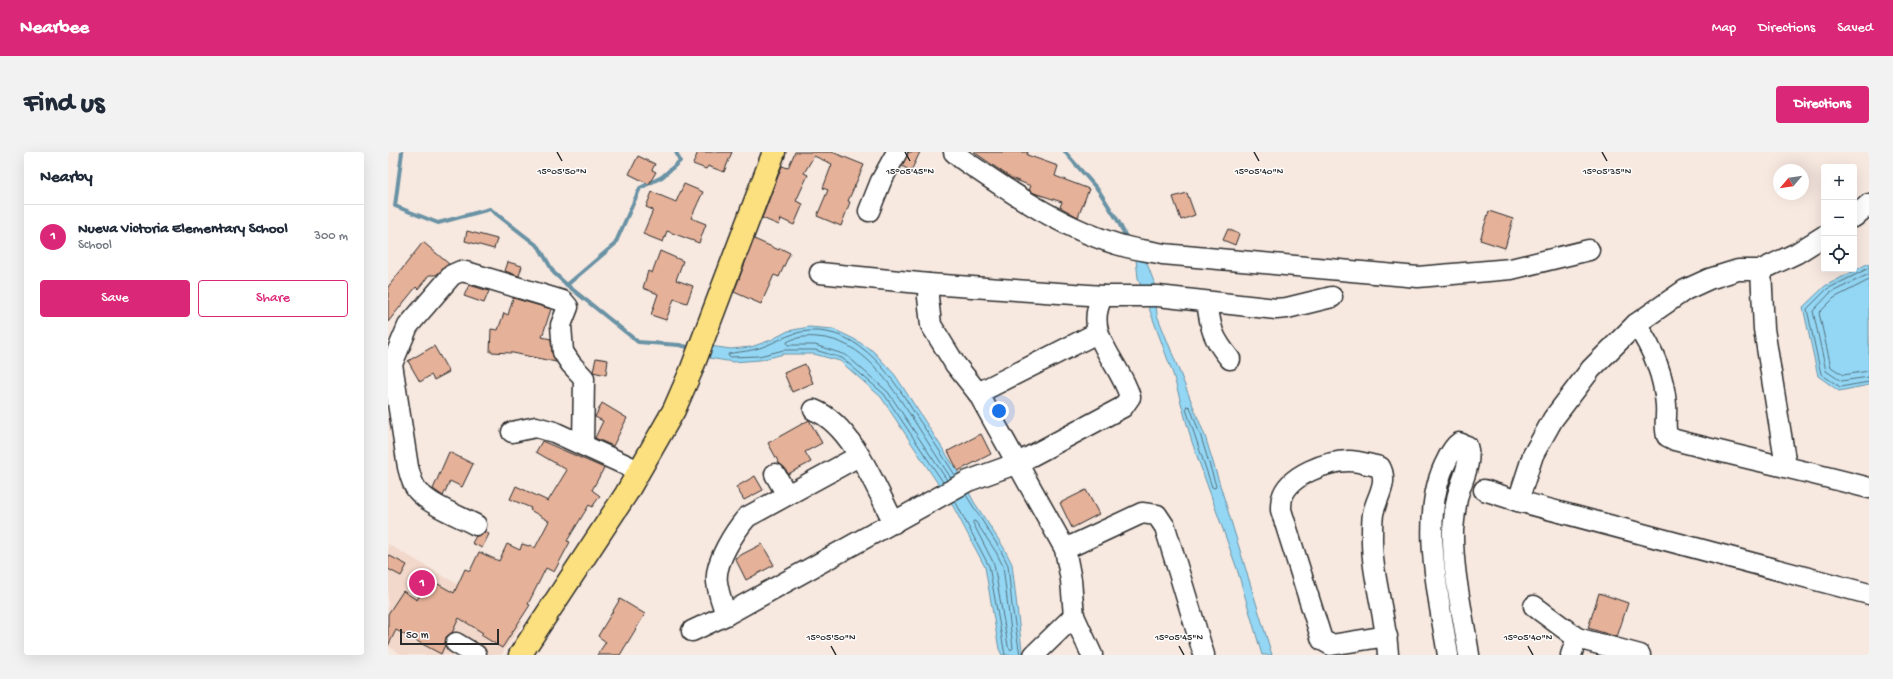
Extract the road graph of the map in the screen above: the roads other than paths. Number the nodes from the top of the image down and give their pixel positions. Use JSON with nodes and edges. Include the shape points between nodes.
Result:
{"nodes":[{"id":1,"x":774,"y":152,"type":"edge"},
{"id":2,"x":897,"y":152,"type":"edge"},
{"id":3,"x":954,"y":152,"type":"edge"},
{"id":4,"x":1869,"y":204,"type":"edge"},
{"id":5,"x":869,"y":211,"type":"dead end"},
{"id":6,"x":1857,"y":214,"type":"edge"},
{"id":7,"x":1821,"y":238,"type":"edge"},
{"id":8,"x":1589,"y":250,"type":"dead end"},
{"id":9,"x":1762,"y":270,"type":"junction"},
{"id":10,"x":820,"y":273,"type":"dead end"},
{"id":11,"x":929,"y":284,"type":"junction"},
{"id":12,"x":1103,"y":296,"type":"junction"},
{"id":13,"x":1332,"y":297,"type":"dead end"},
{"id":14,"x":1207,"y":302,"type":"junction"},
{"id":15,"x":1636,"y":324,"type":"junction"},
{"id":16,"x":1097,"y":333,"type":"junction"},
{"id":17,"x":1230,"y":359,"type":"dead end"},
{"id":18,"x":978,"y":392,"type":"junction"},
{"id":19,"x":814,"y":410,"type":"dead end"},
{"id":20,"x":512,"y":432,"type":"dead end"},
{"id":21,"x":583,"y":445,"type":"junction"},
{"id":22,"x":859,"y":456,"type":"junction"},
{"id":23,"x":1018,"y":463,"type":"junction"},
{"id":24,"x":1786,"y":466,"type":"junction"},
{"id":25,"x":639,"y":471,"type":"junction"},
{"id":26,"x":775,"y":474,"type":"dead end"},
{"id":27,"x":1869,"y":488,"type":"edge"},
{"id":28,"x":1484,"y":490,"type":"dead end"},
{"id":29,"x":787,"y":495,"type":"junction"},
{"id":30,"x":1518,"y":501,"type":"junction"},
{"id":31,"x":894,"y":523,"type":"junction"},
{"id":32,"x":476,"y":524,"type":"dead end"},
{"id":33,"x":1065,"y":549,"type":"junction"},
{"id":34,"x":1869,"y":594,"type":"edge"},
{"id":35,"x":1534,"y":606,"type":"dead end"},
{"id":36,"x":726,"y":615,"type":"junction"},
{"id":37,"x":1074,"y":616,"type":"junction"},
{"id":38,"x":692,"y":631,"type":"dead end"},
{"id":39,"x":456,"y":643,"type":"dead end"},
{"id":40,"x":1388,"y":646,"type":"edge"},
{"id":41,"x":1574,"y":646,"type":"edge"},
{"id":42,"x":476,"y":655,"type":"edge"},
{"id":43,"x":520,"y":655,"type":"edge"},
{"id":44,"x":1034,"y":655,"type":"edge"},
{"id":45,"x":1092,"y":655,"type":"edge"},
{"id":46,"x":1204,"y":655,"type":"edge"},
{"id":47,"x":1448,"y":655,"type":"edge"},
{"id":48,"x":1469,"y":655,"type":"edge"},
{"id":49,"x":1640,"y":655,"type":"edge"}],
"edges":[{"from":1,"to":25,"type":"main road","via":[[691,371],[674,410]]},
{"from":2,"to":5,"type":"street","via":[[881,181]]},
{"from":3,"to":8,"type":"street","via":[[1018,198],[1060,220],[1133,248],[1163,254],[1418,277],[1511,269]]},
{"from":4,"to":6,"type":"street"},
{"from":7,"to":9,"type":"street"},
{"from":9,"to":15,"type":"street","via":[[1738,270],[1709,279],[1686,290]]},
{"from":9,"to":24,"type":"street","via":[[1764,329]]},
{"from":10,"to":11,"type":"street"},
{"from":11,"to":12,"type":"street"},
{"from":11,"to":18,"type":"street","via":[[931,325],[955,364]]},
{"from":12,"to":14,"type":"street","via":[[1158,296]]},
{"from":12,"to":16,"type":"street","via":[[1095,318]]},
{"from":13,"to":14,"type":"street","via":[[1287,308]]},
{"from":14,"to":17,"type":"street","via":[[1210,329],[1218,345]]},
{"from":15,"to":24,"type":"street","via":[[1652,351],[1661,376],[1667,436],[1741,458]]},
{"from":15,"to":30,"type":"street","via":[[1591,369],[1553,419],[1533,455]]},
{"from":16,"to":18,"type":"street"},
{"from":16,"to":23,"type":"street","via":[[1127,385],[1130,397],[1123,408]]},
{"from":18,"to":23,"type":"street"},
{"from":19,"to":22,"type":"street","via":[[823,413],[842,430]]},
{"from":20,"to":21,"type":"street","via":[[536,427]]},
{"from":21,"to":25,"type":"street"},
{"from":21,"to":32,"type":"street","via":[[584,378],[563,352],[561,342],[561,325],[567,304],[470,272],[461,271],[452,275],[408,326],[392,364],[411,479],[417,490],[431,501]]},
{"from":22,"to":29,"type":"street"},
{"from":22,"to":31,"type":"street"},
{"from":23,"to":31,"type":"street","via":[[968,481]]},
{"from":23,"to":33,"type":"street"},
{"from":24,"to":27,"type":"street"},
{"from":25,"to":43,"type":"main road"},
{"from":26,"to":29,"type":"street"},
{"from":28,"to":30,"type":"street"},
{"from":29,"to":36,"type":"street","via":[[747,517],[729,540],[716,582]]},
{"from":30,"to":34,"type":"street"},
{"from":31,"to":36,"type":"street"},
{"from":33,"to":37,"type":"street"},
{"from":33,"to":46,"type":"street","via":[[1142,513],[1157,514],[1165,527]]},
{"from":35,"to":41,"type":"street"},
{"from":36,"to":38,"type":"street"},
{"from":37,"to":44,"type":"street"},
{"from":37,"to":45,"type":"street"},
{"from":39,"to":42,"type":"street"},
{"from":40,"to":40,"type":"street","via":[[1372,537],[1374,513],[1384,475],[1380,467],[1351,461],[1331,462],[1309,471],[1290,485],[1282,498],[1281,510],[1322,640],[1331,645]]},
{"from":41,"to":49,"type":"street"},
{"from":47,"to":48,"type":"street","via":[[1431,532],[1444,465],[1459,443],[1467,446],[1468,454],[1466,472],[1457,499],[1453,530]]}]}
